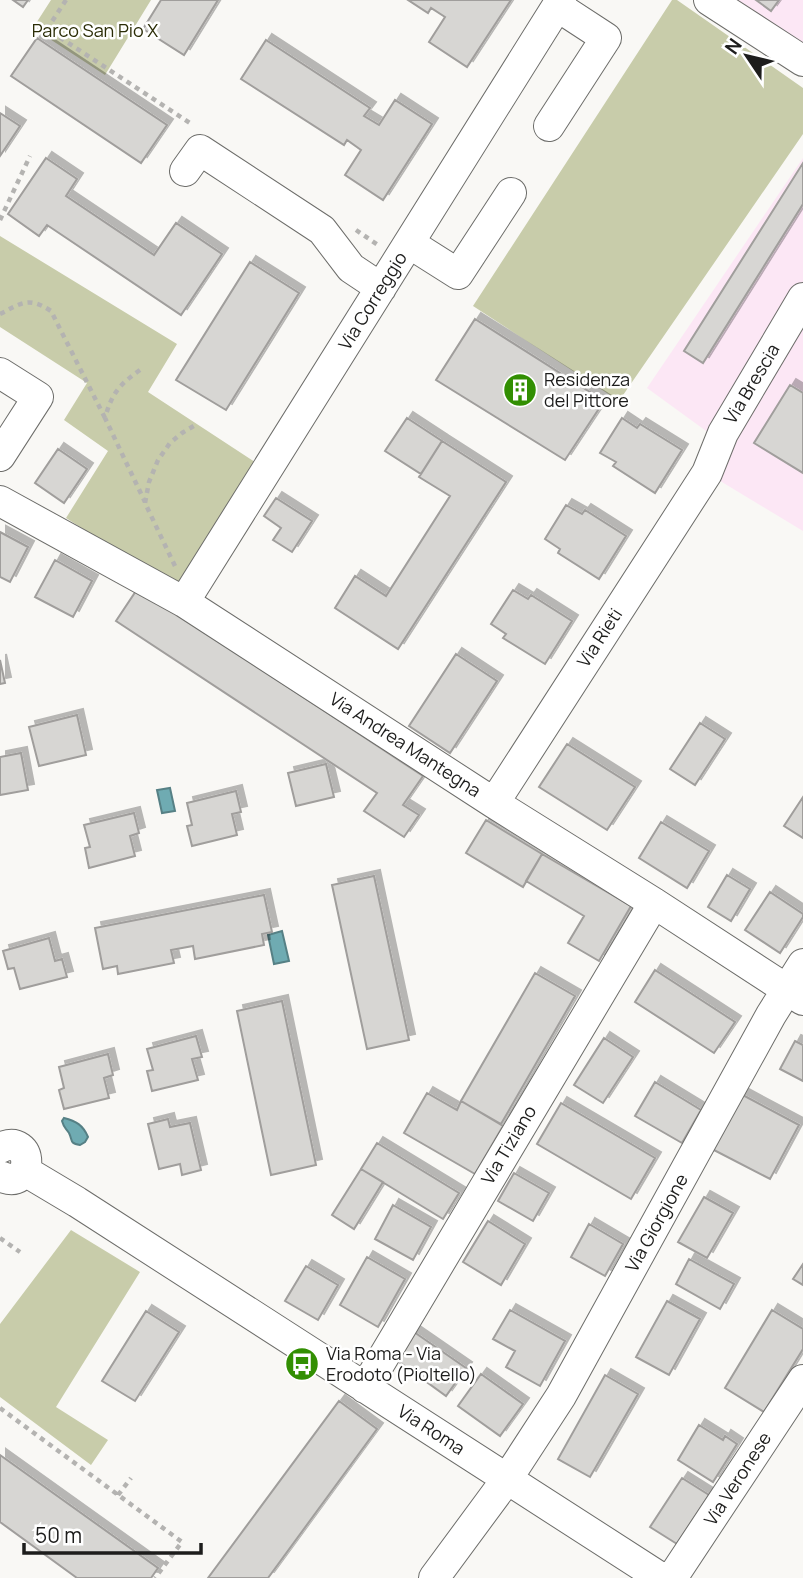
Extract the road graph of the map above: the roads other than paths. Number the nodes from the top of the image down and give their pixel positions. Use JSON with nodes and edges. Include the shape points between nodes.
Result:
{"nodes":[{"id":1,"x":709,"y":0,"type":"edge"},
{"id":2,"x":559,"y":3,"type":"edge"},
{"id":3,"x":803,"y":61,"type":"edge"},
{"id":4,"x":549,"y":126,"type":"dead end"},
{"id":5,"x":185,"y":171,"type":"dead end"},
{"id":6,"x":511,"y":193,"type":"dead end"},
{"id":7,"x":409,"y":243,"type":"junction"},
{"id":8,"x":381,"y":288,"type":"junction"},
{"id":9,"x":803,"y":298,"type":"edge"},
{"id":10,"x":0,"y":373,"type":"edge"},
{"id":11,"x":0,"y":455,"type":"edge"},
{"id":12,"x":707,"y":473,"type":"joint"},
{"id":13,"x":0,"y":501,"type":"edge"},
{"id":14,"x":180,"y":600,"type":"junction"},
{"id":15,"x":494,"y":803,"type":"junction"},
{"id":16,"x":654,"y":903,"type":"junction"},
{"id":17,"x":803,"y":964,"type":"edge"},
{"id":18,"x":795,"y":995,"type":"edge"},
{"id":19,"x":0,"y":1148,"type":"edge"},
{"id":20,"x":7,"y":1177,"type":"edge"},
{"id":21,"x":803,"y":1380,"type":"edge"},
{"id":22,"x":365,"y":1388,"type":"junction"},
{"id":23,"x":507,"y":1479,"type":"junction"},
{"id":24,"x":434,"y":1578,"type":"edge"},
{"id":25,"x":660,"y":1578,"type":"edge"},
{"id":26,"x":672,"y":1578,"type":"edge"}],
"edges":[{"from":1,"to":3,"type":"street"},
{"from":2,"to":4,"type":"street","via":[[606,38]]},
{"from":2,"to":7,"type":"street","name":"Via Correggio"},
{"from":5,"to":8,"type":"street","via":[[200,149],[321,230],[351,268]]},
{"from":6,"to":7,"type":"street","via":[[458,274]]},
{"from":7,"to":8,"type":"street","name":"Via Correggio"},
{"from":8,"to":14,"type":"street","name":"Via Correggio"},
{"from":9,"to":12,"type":"street","name":"Via Brescia","via":[[723,433]]},
{"from":10,"to":11,"type":"street","via":[[38,397]]},
{"from":12,"to":15,"type":"street","name":"Via Rieti"},
{"from":13,"to":14,"type":"street","name":"Via Andrea Mantegna"},
{"from":14,"to":15,"type":"street","name":"Via Andrea Mantegna"},
{"from":15,"to":16,"type":"street","name":"Via Andrea Mantegna"},
{"from":16,"to":18,"type":"street","name":"Via Andrea Mantegna"},
{"from":16,"to":22,"type":"street","name":"Via Tiziano"},
{"from":17,"to":18,"type":"street","name":"Via Giorgione"},
{"from":18,"to":23,"type":"street","name":"Via Giorgione","via":[[561,1396]]},
{"from":19,"to":20,"type":"street","via":[[14,1145],[26,1157],[27,1164]]},
{"from":20,"to":22,"type":"street","name":"Via Roma","via":[[77,1202]]},
{"from":21,"to":26,"type":"street","name":"Via Veronese"},
{"from":22,"to":23,"type":"street","name":"Via Roma"},
{"from":23,"to":24,"type":"street","name":"Via Giorgione"},
{"from":23,"to":25,"type":"street","name":"Via Roma"}]}
